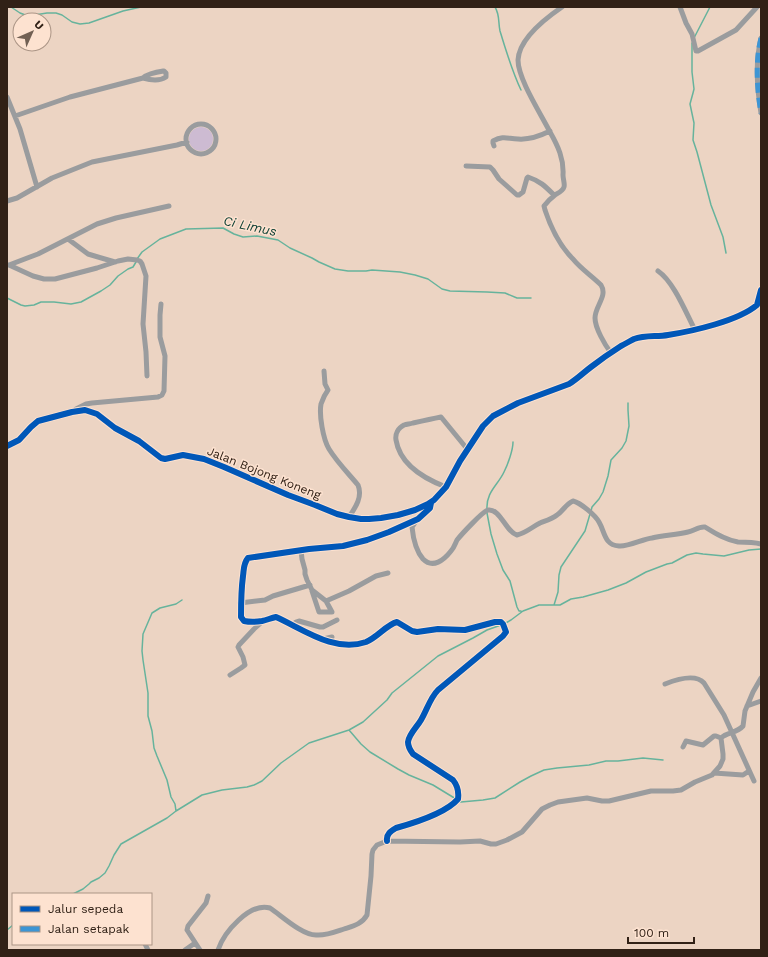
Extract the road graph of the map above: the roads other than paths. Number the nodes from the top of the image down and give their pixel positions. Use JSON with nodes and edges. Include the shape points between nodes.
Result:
{"nodes":[{"id":1,"x":562,"y":7,"type":"edge"},
{"id":2,"x":680,"y":7,"type":"edge"},
{"id":3,"x":757,"y":7,"type":"edge"},
{"id":4,"x":761,"y":38,"type":"edge"},
{"id":5,"x":143,"y":78,"type":"dead end"},
{"id":6,"x":7,"y":97,"type":"edge"},
{"id":7,"x":761,"y":113,"type":"edge"},
{"id":8,"x":15,"y":116,"type":"junction"},
{"id":9,"x":550,"y":131,"type":"junction"},
{"id":10,"x":187,"y":142,"type":"junction"},
{"id":11,"x":494,"y":146,"type":"dead end"},
{"id":12,"x":466,"y":166,"type":"dead end"},
{"id":13,"x":37,"y":187,"type":"junction"},
{"id":14,"x":554,"y":195,"type":"junction"},
{"id":15,"x":7,"y":201,"type":"edge"},
{"id":16,"x":169,"y":206,"type":"dead end"},
{"id":17,"x":68,"y":239,"type":"junction"},
{"id":18,"x":115,"y":262,"type":"junction"},
{"id":19,"x":8,"y":265,"type":"edge"},
{"id":20,"x":658,"y":271,"type":"dead end"},
{"id":21,"x":761,"y":290,"type":"edge"},
{"id":22,"x":162,"y":304,"type":"dead end"},
{"id":23,"x":695,"y":330,"type":"junction"},
{"id":24,"x":611,"y":353,"type":"junction"},
{"id":25,"x":324,"y":371,"type":"dead end"},
{"id":26,"x":147,"y":376,"type":"dead end"},
{"id":27,"x":72,"y":412,"type":"junction"},
{"id":28,"x":7,"y":446,"type":"edge"},
{"id":29,"x":468,"y":450,"type":"junction"},
{"id":30,"x":446,"y":487,"type":"junction"},
{"id":31,"x":431,"y":503,"type":"junction"},
{"id":32,"x":349,"y":517,"type":"junction"},
{"id":33,"x":418,"y":519,"type":"junction"},
{"id":34,"x":761,"y":544,"type":"edge"},
{"id":35,"x":301,"y":550,"type":"junction"},
{"id":36,"x":388,"y":573,"type":"dead end"},
{"id":37,"x":311,"y":588,"type":"junction"},
{"id":38,"x":326,"y":601,"type":"junction"},
{"id":39,"x":240,"y":604,"type":"junction"},
{"id":40,"x":337,"y":620,"type":"dead end"},
{"id":41,"x":263,"y":621,"type":"junction"},
{"id":42,"x":292,"y":625,"type":"junction"},
{"id":43,"x":332,"y":637,"type":"dead end"},
{"id":44,"x":320,"y":639,"type":"junction"},
{"id":45,"x":230,"y":675,"type":"dead end"},
{"id":46,"x":761,"y":678,"type":"edge"},
{"id":47,"x":665,"y":684,"type":"dead end"},
{"id":48,"x":761,"y":701,"type":"edge"},
{"id":49,"x":747,"y":706,"type":"junction"},
{"id":50,"x":732,"y":732,"type":"junction"},
{"id":51,"x":721,"y":738,"type":"junction"},
{"id":52,"x":683,"y":747,"type":"dead end"},
{"id":53,"x":749,"y":771,"type":"junction"},
{"id":54,"x":714,"y":773,"type":"junction"},
{"id":55,"x":754,"y":781,"type":"dead end"},
{"id":56,"x":387,"y":841,"type":"junction"},
{"id":57,"x":208,"y":896,"type":"dead end"},
{"id":58,"x":195,"y":943,"type":"junction"},
{"id":59,"x":185,"y":950,"type":"edge"},
{"id":60,"x":200,"y":950,"type":"edge"},
{"id":61,"x":218,"y":950,"type":"edge"}],
"edges":[{"from":1,"to":9,"type":"street","via":[[531,34],[518,59],[528,91]]},
{"from":2,"to":3,"type":"street","via":[[695,49],[698,51],[736,30]]},
{"from":4,"to":7,"type":"street","via":[[757,79]]},
{"from":5,"to":8,"type":"street","via":[[70,97]]},
{"from":6,"to":8,"type":"street"},
{"from":8,"to":13,"type":"street"},
{"from":9,"to":11,"type":"street","via":[[524,139],[499,138],[493,141]]},
{"from":9,"to":14,"type":"street","via":[[560,150],[564,168],[564,188]]},
{"from":10,"to":10,"type":"street","via":[[188,131],[194,127],[204,125],[214,133],[215,144],[208,152],[202,154],[192,151]]},
{"from":10,"to":13,"type":"street","via":[[92,162]]},
{"from":12,"to":14,"type":"street","via":[[490,167],[517,195],[523,192],[528,177],[546,187]]},
{"from":13,"to":15,"type":"street"},
{"from":14,"to":24,"type":"street","via":[[544,207],[555,233],[572,259],[603,288],[595,319]]},
{"from":16,"to":17,"type":"street","via":[[97,224]]},
{"from":17,"to":18,"type":"street","via":[[88,254]]},
{"from":17,"to":19,"type":"street"},
{"from":18,"to":19,"type":"street","via":[[55,279],[33,276]]},
{"from":18,"to":26,"type":"street","via":[[138,260],[146,276],[143,324]]},
{"from":20,"to":23,"type":"street","via":[[669,282]]},
{"from":21,"to":23,"type":"street","via":[[756,306],[714,325]]},
{"from":22,"to":27,"type":"street","via":[[160,337],[165,356],[163,393],[158,397],[86,404]]},
{"from":23,"to":24,"type":"street","via":[[634,339]]},
{"from":24,"to":29,"type":"street","via":[[569,384],[518,403],[492,416]]},
{"from":25,"to":32,"type":"street","via":[[328,390],[321,405],[325,438],[328,447],[358,485],[360,493]]},
{"from":27,"to":28,"type":"street","name":"Jalan Bojong Koneng","via":[[38,421],[19,440]]},
{"from":27,"to":32,"type":"street","name":"Jalan Bojong Koneng","via":[[85,410],[93,413],[139,441],[161,458],[183,454],[204,459],[288,495]]},
{"from":29,"to":30,"type":"street"},
{"from":29,"to":30,"type":"street","via":[[441,417],[403,425],[398,430],[397,446],[402,456],[418,473]]},
{"from":30,"to":31,"type":"street","name":"Jalan Bojong Koneng"},
{"from":31,"to":32,"type":"street","name":"Jalan Bojong Koneng","via":[[415,510],[381,518]]},
{"from":31,"to":33,"type":"street","via":[[430,508]]},
{"from":33,"to":34,"type":"street","via":[[412,527],[416,546],[430,564],[441,561],[449,554],[458,538],[486,511],[498,514],[517,535],[558,515],[573,501],[586,508],[596,518],[605,538],[614,545],[683,534],[703,526],[727,539]]},
{"from":33,"to":35,"type":"street","via":[[367,540],[343,546]]},
{"from":35,"to":37,"type":"street"},
{"from":35,"to":39,"type":"street","via":[[248,558],[244,566]]},
{"from":36,"to":38,"type":"street","via":[[376,576]]},
{"from":37,"to":38,"type":"street"},
{"from":37,"to":38,"type":"street","via":[[319,612],[332,612]]},
{"from":37,"to":39,"type":"street"},
{"from":39,"to":41,"type":"street","via":[[241,618],[244,621]]},
{"from":40,"to":42,"type":"street","via":[[323,627],[299,621]]},
{"from":41,"to":42,"type":"street","via":[[276,617]]},
{"from":41,"to":45,"type":"street","via":[[239,645],[245,665]]},
{"from":42,"to":44,"type":"street"},
{"from":43,"to":44,"type":"street"},
{"from":44,"to":56,"type":"street","via":[[350,645],[362,643],[398,622],[417,632],[438,629],[466,630],[492,622],[500,622],[506,630],[503,636],[438,690],[408,741],[413,754],[453,780],[458,790],[458,799],[423,819],[396,828],[388,835]]},
{"from":46,"to":49,"type":"street"},
{"from":47,"to":50,"type":"street","via":[[685,678],[701,680],[717,702]]},
{"from":48,"to":49,"type":"street"},
{"from":49,"to":50,"type":"street","via":[[743,726]]},
{"from":50,"to":51,"type":"street"},
{"from":50,"to":53,"type":"street"},
{"from":51,"to":52,"type":"street","via":[[714,736],[703,745],[688,740]]},
{"from":51,"to":54,"type":"street","via":[[723,759]]},
{"from":53,"to":54,"type":"street","via":[[742,775]]},
{"from":53,"to":55,"type":"street"},
{"from":54,"to":56,"type":"street","via":[[677,791],[654,791],[602,802],[587,798],[550,804],[542,809],[522,832],[496,844],[480,841]]},
{"from":56,"to":61,"type":"street","via":[[377,845],[373,850],[367,915],[356,926],[315,936],[305,933],[270,908],[264,907],[253,910],[239,921],[223,939]]},
{"from":57,"to":58,"type":"street","via":[[206,903],[186,929]]},
{"from":58,"to":59,"type":"street"},
{"from":58,"to":60,"type":"street"}]}
